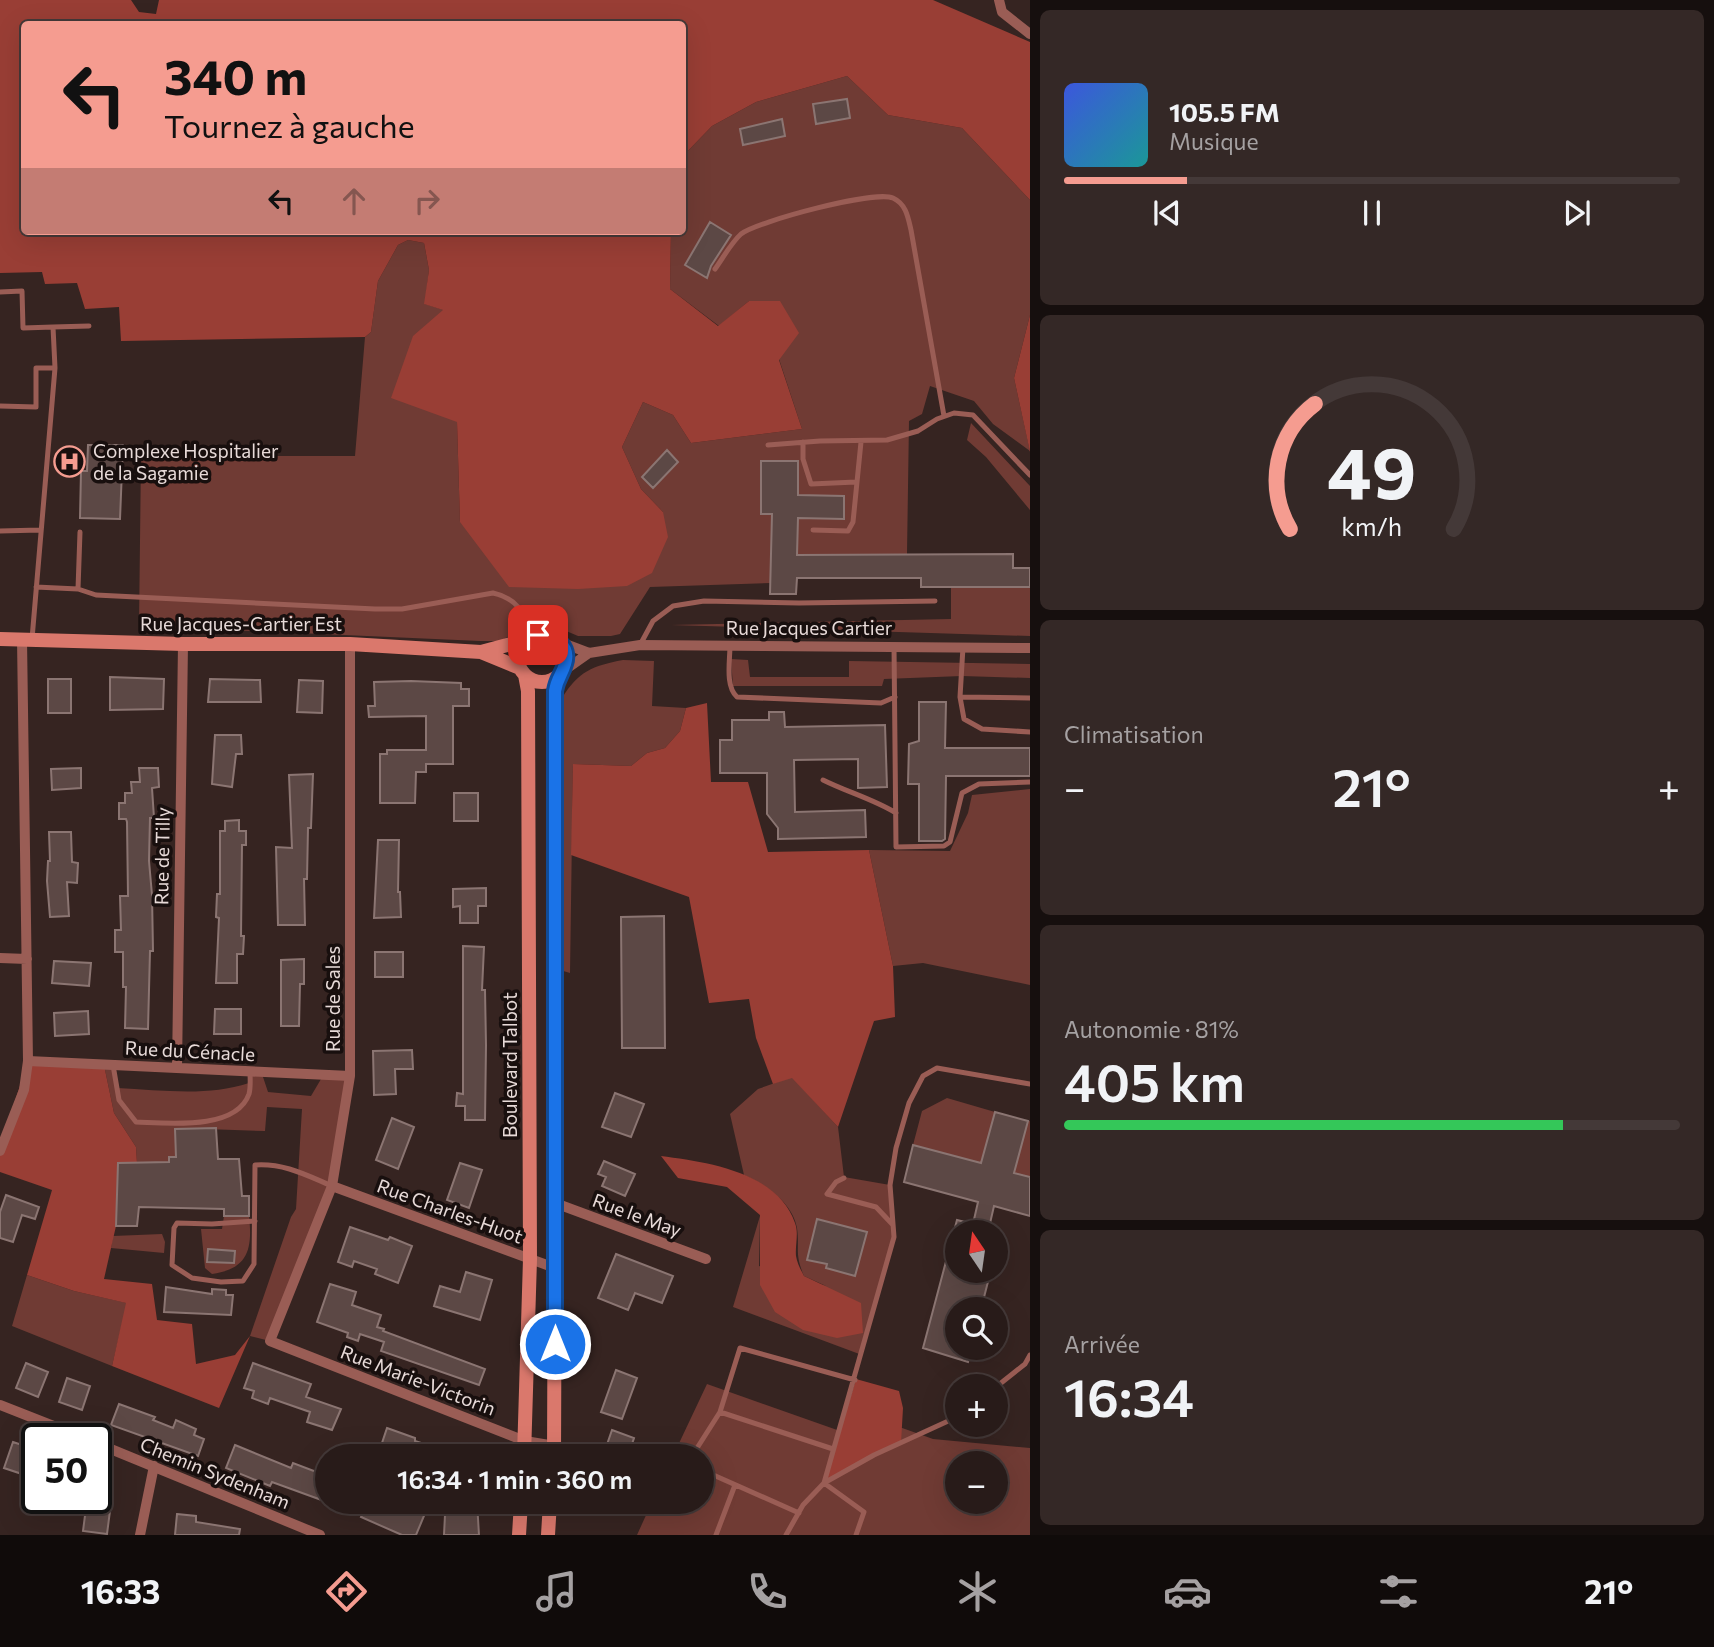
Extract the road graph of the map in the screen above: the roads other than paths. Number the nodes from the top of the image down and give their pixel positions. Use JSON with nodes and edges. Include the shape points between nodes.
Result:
{"nodes":[{"id":1,"x":999,"y":0,"type":"edge"},
{"id":2,"x":1030,"y":34,"type":"edge"},
{"id":3,"x":715,"y":269,"type":"dead end"},
{"id":4,"x":0,"y":292,"type":"edge"},
{"id":5,"x":89,"y":326,"type":"dead end"},
{"id":6,"x":52,"y":327,"type":"junction"},
{"id":7,"x":55,"y":368,"type":"junction"},
{"id":8,"x":0,"y":406,"type":"edge"},
{"id":9,"x":944,"y":416,"type":"junction"},
{"id":10,"x":803,"y":442,"type":"junction"},
{"id":11,"x":861,"y":442,"type":"junction"},
{"id":12,"x":768,"y":445,"type":"dead end"},
{"id":13,"x":1030,"y":475,"type":"edge"},
{"id":14,"x":856,"y":482,"type":"junction"},
{"id":15,"x":40,"y":530,"type":"junction"},
{"id":16,"x":813,"y":530,"type":"dead end"},
{"id":17,"x":0,"y":531,"type":"edge"},
{"id":18,"x":80,"y":532,"type":"dead end"},
{"id":19,"x":36,"y":587,"type":"junction"},
{"id":20,"x":78,"y":589,"type":"junction"},
{"id":21,"x":935,"y":601,"type":"dead end"},
{"id":22,"x":530,"y":638,"type":"junction"},
{"id":23,"x":0,"y":639,"type":"edge"},
{"id":24,"x":27,"y":639,"type":"junction"},
{"id":25,"x":560,"y":642,"type":"junction"},
{"id":26,"x":183,"y":644,"type":"junction"},
{"id":27,"x":350,"y":644,"type":"junction"},
{"id":28,"x":640,"y":645,"type":"junction"},
{"id":29,"x":730,"y":645,"type":"junction"},
{"id":30,"x":894,"y":646,"type":"junction"},
{"id":31,"x":963,"y":647,"type":"junction"},
{"id":32,"x":1030,"y":648,"type":"edge"},
{"id":33,"x":481,"y":652,"type":"junction"},
{"id":34,"x":589,"y":653,"type":"junction"},
{"id":35,"x":522,"y":672,"type":"junction"},
{"id":36,"x":559,"y":675,"type":"junction"},
{"id":37,"x":895,"y":697,"type":"junction"},
{"id":38,"x":960,"y":697,"type":"junction"},
{"id":39,"x":1030,"y":698,"type":"edge"},
{"id":40,"x":1030,"y":732,"type":"edge"},
{"id":41,"x":823,"y":780,"type":"dead end"},
{"id":42,"x":1030,"y":782,"type":"edge"},
{"id":43,"x":896,"y":813,"type":"junction"},
{"id":44,"x":0,"y":958,"type":"edge"},
{"id":45,"x":27,"y":959,"type":"junction"},
{"id":46,"x":29,"y":1061,"type":"junction"},
{"id":47,"x":113,"y":1065,"type":"junction"},
{"id":48,"x":177,"y":1068,"type":"junction"},
{"id":49,"x":250,"y":1071,"type":"junction"},
{"id":50,"x":350,"y":1076,"type":"junction"},
{"id":51,"x":1030,"y":1084,"type":"edge"},
{"id":52,"x":0,"y":1151,"type":"edge"},
{"id":53,"x":844,"y":1178,"type":"dead end"},
{"id":54,"x":332,"y":1186,"type":"junction"},
{"id":55,"x":555,"y":1203,"type":"junction"},
{"id":56,"x":255,"y":1221,"type":"junction"},
{"id":57,"x":893,"y":1225,"type":"junction"},
{"id":58,"x":530,"y":1259,"type":"junction"},
{"id":59,"x":706,"y":1259,"type":"dead end"},
{"id":60,"x":555,"y":1268,"type":"junction"},
{"id":61,"x":270,"y":1341,"type":"joint"},
{"id":62,"x":1030,"y":1355,"type":"edge"},
{"id":63,"x":1008,"y":1377,"type":"edge"},
{"id":64,"x":855,"y":1380,"type":"junction"},
{"id":65,"x":0,"y":1405,"type":"edge"},
{"id":66,"x":720,"y":1412,"type":"junction"},
{"id":67,"x":945,"y":1422,"type":"edge"},
{"id":68,"x":46,"y":1423,"type":"edge"},
{"id":69,"x":512,"y":1444,"type":"edge"},
{"id":70,"x":524,"y":1444,"type":"edge"},
{"id":71,"x":554,"y":1444,"type":"edge"},
{"id":72,"x":700,"y":1444,"type":"edge"},
{"id":73,"x":112,"y":1449,"type":"edge"},
{"id":74,"x":833,"y":1450,"type":"junction"},
{"id":75,"x":154,"y":1466,"type":"junction"},
{"id":76,"x":714,"y":1475,"type":"edge"},
{"id":77,"x":824,"y":1483,"type":"junction"},
{"id":78,"x":735,"y":1485,"type":"junction"},
{"id":79,"x":799,"y":1513,"type":"junction"},
{"id":80,"x":520,"y":1514,"type":"edge"},
{"id":81,"x":549,"y":1514,"type":"edge"},
{"id":82,"x":140,"y":1535,"type":"edge"},
{"id":83,"x":320,"y":1535,"type":"edge"},
{"id":84,"x":519,"y":1535,"type":"edge"},
{"id":85,"x":548,"y":1535,"type":"edge"},
{"id":86,"x":716,"y":1535,"type":"edge"},
{"id":87,"x":786,"y":1535,"type":"edge"},
{"id":88,"x":856,"y":1535,"type":"edge"}],
"edges":[{"from":1,"to":2,"type":"street","via":[[1002,12]]},
{"from":3,"to":9,"type":"lane","via":[[741,234],[759,225],[820,207],[883,196],[895,199],[907,210]]},
{"from":4,"to":6,"type":"lane","via":[[22,291],[23,328]]},
{"from":5,"to":6,"type":"lane"},
{"from":6,"to":7,"type":"lane"},
{"from":7,"to":8,"type":"lane","via":[[36,368],[36,407]]},
{"from":7,"to":15,"type":"lane"},
{"from":9,"to":11,"type":"lane","via":[[918,431]]},
{"from":9,"to":13,"type":"lane","via":[[973,415]]},
{"from":10,"to":11,"type":"lane"},
{"from":10,"to":12,"type":"lane"},
{"from":10,"to":14,"type":"lane","via":[[811,484]]},
{"from":11,"to":14,"type":"lane"},
{"from":14,"to":16,"type":"lane","via":[[848,531]]},
{"from":15,"to":17,"type":"lane"},
{"from":15,"to":19,"type":"lane"},
{"from":18,"to":20,"type":"lane"},
{"from":19,"to":20,"type":"lane"},
{"from":19,"to":24,"type":"lane"},
{"from":20,"to":22,"type":"lane","via":[[96,595],[375,608],[493,593],[508,597],[523,612]]},
{"from":21,"to":28,"type":"lane","via":[[704,601],[673,606],[653,621]]},
{"from":22,"to":25,"type":"main road","via":[[551,636]]},
{"from":22,"to":33,"type":"main road","name":"Rue Jacques-Cartier Est"},
{"from":22,"to":35,"type":"main road","via":[[519,652]]},
{"from":23,"to":24,"type":"main road","name":"Rue Jacques-Cartier Est"},
{"from":24,"to":26,"type":"main road","name":"Rue Jacques-Cartier Est"},
{"from":24,"to":45,"type":"street"},
{"from":25,"to":34,"type":"street","name":"Rue Jacques Cartier"},
{"from":25,"to":36,"type":"main road","via":[[566,658]]},
{"from":26,"to":27,"type":"main road","name":"Rue Jacques-Cartier Est"},
{"from":26,"to":48,"type":"street","name":"Rue de Tilly"},
{"from":27,"to":33,"type":"main road","name":"Rue Jacques-Cartier Est"},
{"from":27,"to":50,"type":"street","name":"Rue de Sales"},
{"from":28,"to":29,"type":"street","name":"Rue Jacques Cartier"},
{"from":28,"to":34,"type":"street","name":"Rue Jacques Cartier"},
{"from":29,"to":30,"type":"street","name":"Rue Jacques Cartier"},
{"from":29,"to":37,"type":"lane","via":[[730,684],[737,697],[881,703]]},
{"from":30,"to":31,"type":"street","name":"Rue Jacques Cartier"},
{"from":30,"to":37,"type":"lane"},
{"from":31,"to":32,"type":"street","name":"Rue Jacques Cartier"},
{"from":31,"to":38,"type":"lane"},
{"from":33,"to":35,"type":"main road","name":"Rue Jacques-Cartier Est"},
{"from":34,"to":36,"type":"street","name":"Rue Jacques Cartier"},
{"from":35,"to":36,"type":"main road","via":[[530,680],[542,682]]},
{"from":35,"to":58,"type":"main road","name":"Boulevard Talbot","via":[[528,691]]},
{"from":36,"to":55,"type":"main road"},
{"from":37,"to":43,"type":"lane"},
{"from":38,"to":39,"type":"lane"},
{"from":38,"to":40,"type":"lane","via":[[964,719],[982,729]]},
{"from":41,"to":43,"type":"lane"},
{"from":42,"to":43,"type":"lane","via":[[979,785],[962,793],[950,842],[944,846],[896,847]]},
{"from":44,"to":45,"type":"street"},
{"from":45,"to":46,"type":"street"},
{"from":46,"to":47,"type":"street","name":"Rue du Cénacle"},
{"from":46,"to":52,"type":"street","via":[[24,1090]]},
{"from":47,"to":48,"type":"street","name":"Rue du Cénacle"},
{"from":47,"to":49,"type":"lane","via":[[119,1100],[136,1122],[209,1122],[239,1109],[249,1093]]},
{"from":48,"to":49,"type":"street","name":"Rue du Cénacle"},
{"from":49,"to":50,"type":"street","name":"Rue du Cénacle"},
{"from":50,"to":54,"type":"street","name":"Rue de Sales"},
{"from":51,"to":57,"type":"lane","via":[[937,1068],[923,1076],[909,1103],[896,1148],[890,1185]]},
{"from":53,"to":57,"type":"lane","via":[[827,1194],[876,1207]]},
{"from":54,"to":56,"type":"lane","via":[[275,1164],[255,1165]]},
{"from":54,"to":58,"type":"street","name":"Rue Charles-Huot"},
{"from":54,"to":61,"type":"street","name":"Rue de Sales"},
{"from":55,"to":59,"type":"street","name":"Rue le May"},
{"from":55,"to":60,"type":"main road"},
{"from":56,"to":56,"type":"lane","via":[[254,1264],[243,1281],[192,1278],[172,1265],[177,1223]]},
{"from":57,"to":64,"type":"lane","via":[[894,1237]]},
{"from":58,"to":60,"type":"street","name":"Rue Charles-Huot"},
{"from":58,"to":70,"type":"main road","name":"Boulevard Talbot"},
{"from":60,"to":71,"type":"main road"},
{"from":61,"to":69,"type":"street","name":"Rue Marie-Victorin"},
{"from":62,"to":63,"type":"lane"},
{"from":64,"to":66,"type":"lane","via":[[740,1348]]},
{"from":64,"to":74,"type":"lane"},
{"from":65,"to":68,"type":"street"},
{"from":66,"to":72,"type":"lane"},
{"from":66,"to":74,"type":"lane"},
{"from":67,"to":77,"type":"lane"},
{"from":73,"to":75,"type":"street","name":"Chemin Sydenham"},
{"from":74,"to":77,"type":"lane"},
{"from":75,"to":82,"type":"street"},
{"from":75,"to":83,"type":"street","name":"Chemin Sydenham"},
{"from":76,"to":78,"type":"lane"},
{"from":77,"to":79,"type":"lane"},
{"from":77,"to":88,"type":"lane","via":[[864,1512]]},
{"from":78,"to":79,"type":"lane"},
{"from":78,"to":86,"type":"lane"},
{"from":79,"to":87,"type":"lane"},
{"from":80,"to":84,"type":"main road"},
{"from":81,"to":85,"type":"main road"}]}
